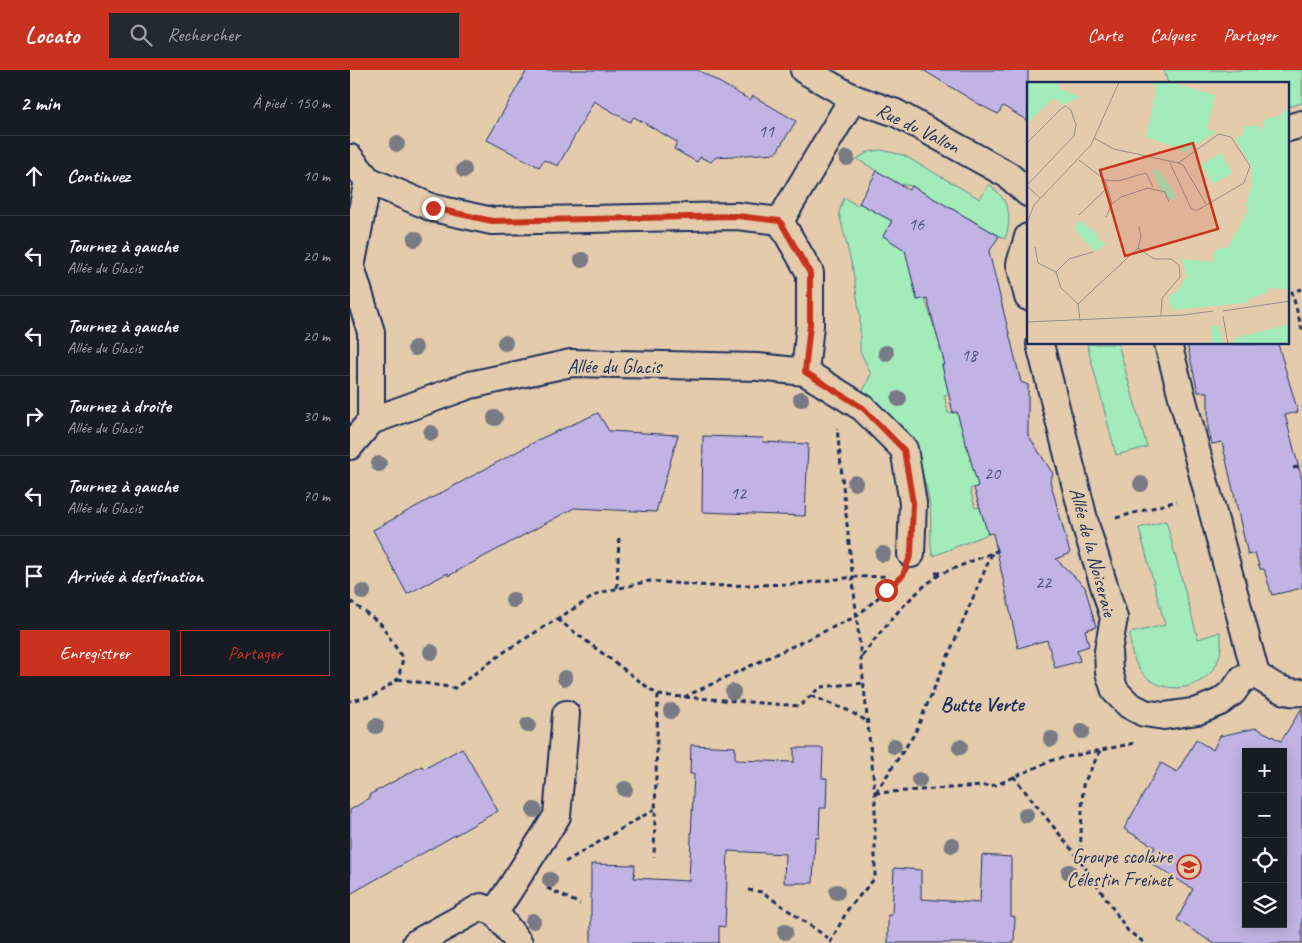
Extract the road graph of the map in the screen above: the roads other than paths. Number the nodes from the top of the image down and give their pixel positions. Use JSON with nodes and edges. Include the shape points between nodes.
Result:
{"nodes":[{"id":1,"x":804,"y":70,"type":"edge"},
{"id":2,"x":853,"y":98,"type":"junction"},
{"id":3,"x":1302,"y":124,"type":"edge"},
{"id":4,"x":1289,"y":128,"type":"edge"},
{"id":5,"x":350,"y":158,"type":"edge"},
{"id":6,"x":368,"y":180,"type":"junction"},
{"id":7,"x":1027,"y":192,"type":"edge"},
{"id":8,"x":780,"y":221,"type":"junction"},
{"id":9,"x":1027,"y":240,"type":"edge"},
{"id":10,"x":351,"y":267,"type":"edge"},
{"id":11,"x":1027,"y":293,"type":"edge"},
{"id":12,"x":1040,"y":345,"type":"edge"},
{"id":13,"x":1168,"y":345,"type":"edge"},
{"id":14,"x":805,"y":372,"type":"junction"},
{"id":15,"x":371,"y":421,"type":"junction"},
{"id":16,"x":350,"y":446,"type":"edge"},
{"id":17,"x":907,"y":565,"type":"road end"},
{"id":18,"x":1256,"y":675,"type":"junction"},
{"id":19,"x":1302,"y":692,"type":"edge"},
{"id":20,"x":566,"y":714,"type":"dead end"},
{"id":21,"x":495,"y":912,"type":"junction"},
{"id":22,"x":416,"y":943,"type":"edge"},
{"id":23,"x":519,"y":943,"type":"edge"}],
"edges":[{"from":1,"to":2,"type":"street","name":"Rue du Vallon"},
{"from":2,"to":7,"type":"street","name":"Rue du Vallon","via":[[896,113],[1008,176]]},
{"from":2,"to":8,"type":"street"},
{"from":3,"to":4,"type":"street"},
{"from":5,"to":6,"type":"street"},
{"from":6,"to":8,"type":"street","via":[[433,208],[492,221],[737,216]]},
{"from":6,"to":10,"type":"street"},
{"from":8,"to":14,"type":"street","via":[[810,273],[810,325]]},
{"from":9,"to":11,"type":"street","via":[[1020,264]]},
{"from":10,"to":15,"type":"street","via":[[372,332]]},
{"from":12,"to":18,"type":"street","name":"Allée de la Noiseraie","via":[[1086,526],[1114,618],[1108,651],[1115,691],[1129,706],[1144,713],[1164,716],[1198,711],[1220,702],[1242,679]]},
{"from":13,"to":18,"type":"street"},
{"from":14,"to":15,"type":"street","name":"Allée du Glacis","via":[[758,367],[570,363],[470,385]]},
{"from":14,"to":17,"type":"street","name":"Allée du Glacis","via":[[863,408],[904,450],[913,503]]},
{"from":15,"to":16,"type":"street","name":"Allée du Glacis"},
{"from":18,"to":19,"type":"street","via":[[1275,688]]},
{"from":20,"to":21,"type":"street","via":[[557,816]]},
{"from":21,"to":22,"type":"street","via":[[481,908]]},
{"from":21,"to":23,"type":"street"}]}
